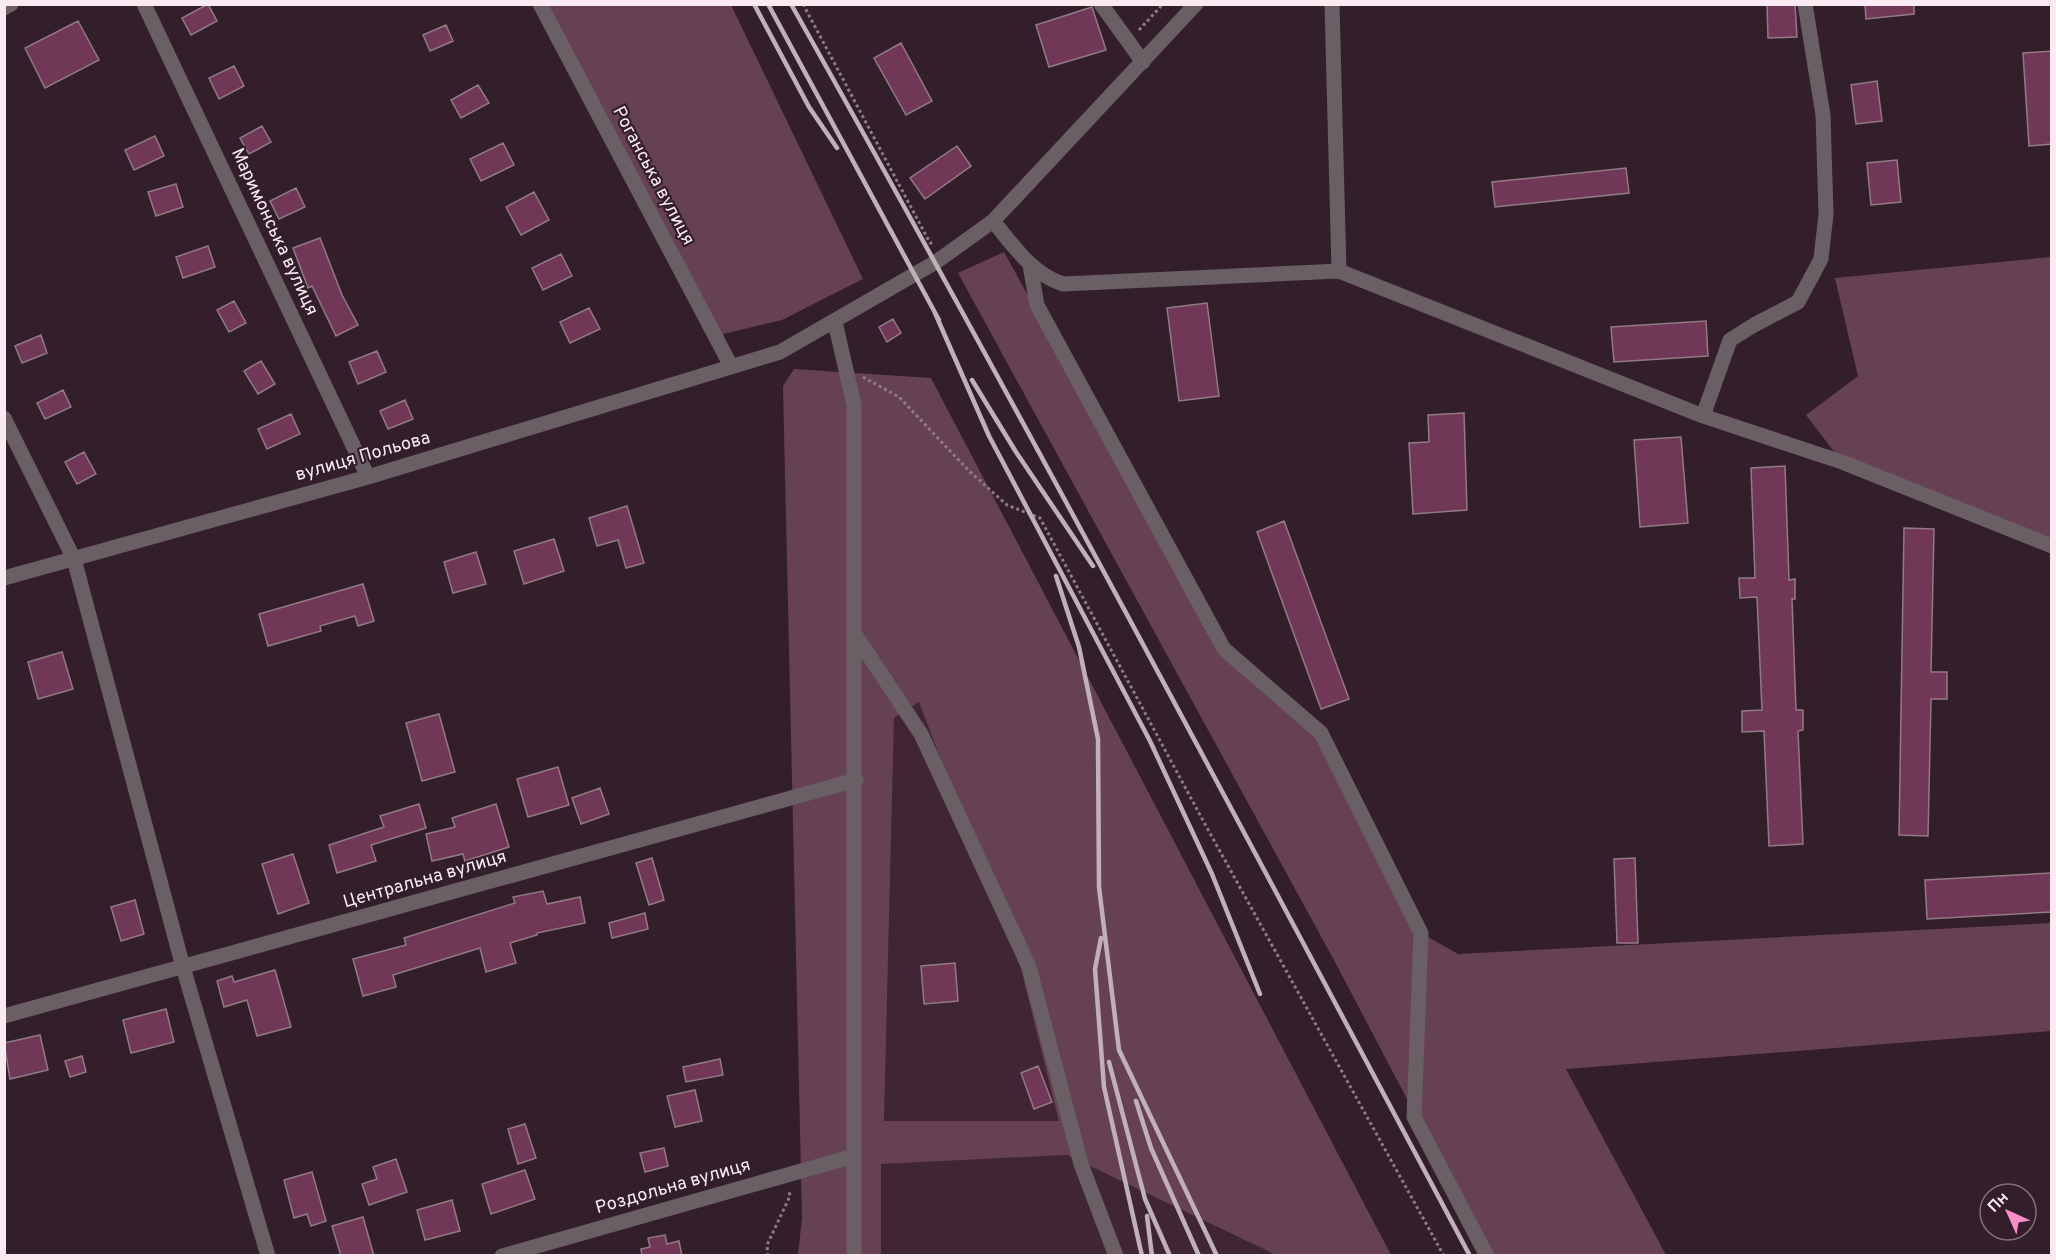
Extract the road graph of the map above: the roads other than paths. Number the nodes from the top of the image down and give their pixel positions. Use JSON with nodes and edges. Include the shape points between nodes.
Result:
{"nodes":[{"id":1,"x":11,"y":4,"type":"edge"},
{"id":2,"x":144,"y":4,"type":"edge"},
{"id":3,"x":540,"y":4,"type":"edge"},
{"id":4,"x":1101,"y":4,"type":"edge"},
{"id":5,"x":1196,"y":4,"type":"edge"},
{"id":6,"x":1332,"y":4,"type":"edge"},
{"id":7,"x":1805,"y":4,"type":"edge"},
{"id":8,"x":4,"y":8,"type":"edge"},
{"id":9,"x":1143,"y":62,"type":"junction"},
{"id":10,"x":993,"y":221,"type":"junction"},
{"id":11,"x":1030,"y":265,"type":"junction"},
{"id":12,"x":1339,"y":271,"type":"junction"},
{"id":13,"x":836,"y":322,"type":"junction"},
{"id":14,"x":731,"y":366,"type":"junction"},
{"id":15,"x":1703,"y":416,"type":"junction"},
{"id":16,"x":4,"y":418,"type":"edge"},
{"id":17,"x":368,"y":477,"type":"junction"},
{"id":18,"x":2052,"y":546,"type":"edge"},
{"id":19,"x":74,"y":559,"type":"junction"},
{"id":20,"x":4,"y":578,"type":"edge"},
{"id":21,"x":856,"y":636,"type":"junction"},
{"id":22,"x":856,"y":780,"type":"junction"},
{"id":23,"x":183,"y":967,"type":"junction"},
{"id":24,"x":4,"y":1016,"type":"edge"},
{"id":25,"x":854,"y":1156,"type":"junction"},
{"id":26,"x":268,"y":1256,"type":"edge"},
{"id":27,"x":502,"y":1256,"type":"edge"},
{"id":28,"x":854,"y":1256,"type":"edge"},
{"id":29,"x":1116,"y":1256,"type":"edge"},
{"id":30,"x":1487,"y":1256,"type":"edge"}],
"edges":[{"from":1,"to":8,"type":"street"},
{"from":2,"to":17,"type":"street","name":"Маримонська вулиця"},
{"from":3,"to":14,"type":"street","name":"Роганська вулиця"},
{"from":4,"to":9,"type":"street"},
{"from":5,"to":9,"type":"street","name":"вулиця Польова"},
{"from":6,"to":12,"type":"street"},
{"from":7,"to":15,"type":"street","via":[[1822,115],[1826,214],[1821,260],[1798,302],[1730,340]]},
{"from":9,"to":10,"type":"street","name":"вулиця Польова"},
{"from":10,"to":11,"type":"street"},
{"from":10,"to":13,"type":"street","name":"вулиця Польова","via":[[936,262]]},
{"from":11,"to":12,"type":"street","via":[[1063,284]]},
{"from":11,"to":30,"type":"street","via":[[1037,305],[1224,649],[1321,733],[1421,933],[1414,1118]]},
{"from":12,"to":15,"type":"street"},
{"from":13,"to":14,"type":"street","name":"вулиця Польова","via":[[780,352]]},
{"from":13,"to":21,"type":"street","via":[[854,405]]},
{"from":14,"to":17,"type":"street","name":"вулиця Польова"},
{"from":15,"to":18,"type":"street","via":[[1842,462]]},
{"from":16,"to":19,"type":"street"},
{"from":17,"to":19,"type":"street","name":"вулиця Польова"},
{"from":19,"to":20,"type":"street","name":"вулиця Польова"},
{"from":19,"to":23,"type":"street"},
{"from":21,"to":22,"type":"street"},
{"from":21,"to":29,"type":"street","via":[[921,734],[1029,967],[1081,1164]]},
{"from":22,"to":23,"type":"street","name":"Центральна вулиця"},
{"from":22,"to":25,"type":"street"},
{"from":23,"to":24,"type":"street","name":"Центральна вулиця"},
{"from":23,"to":26,"type":"street"},
{"from":25,"to":27,"type":"street","name":"Роздольна вулиця"},
{"from":25,"to":28,"type":"street"}]}
